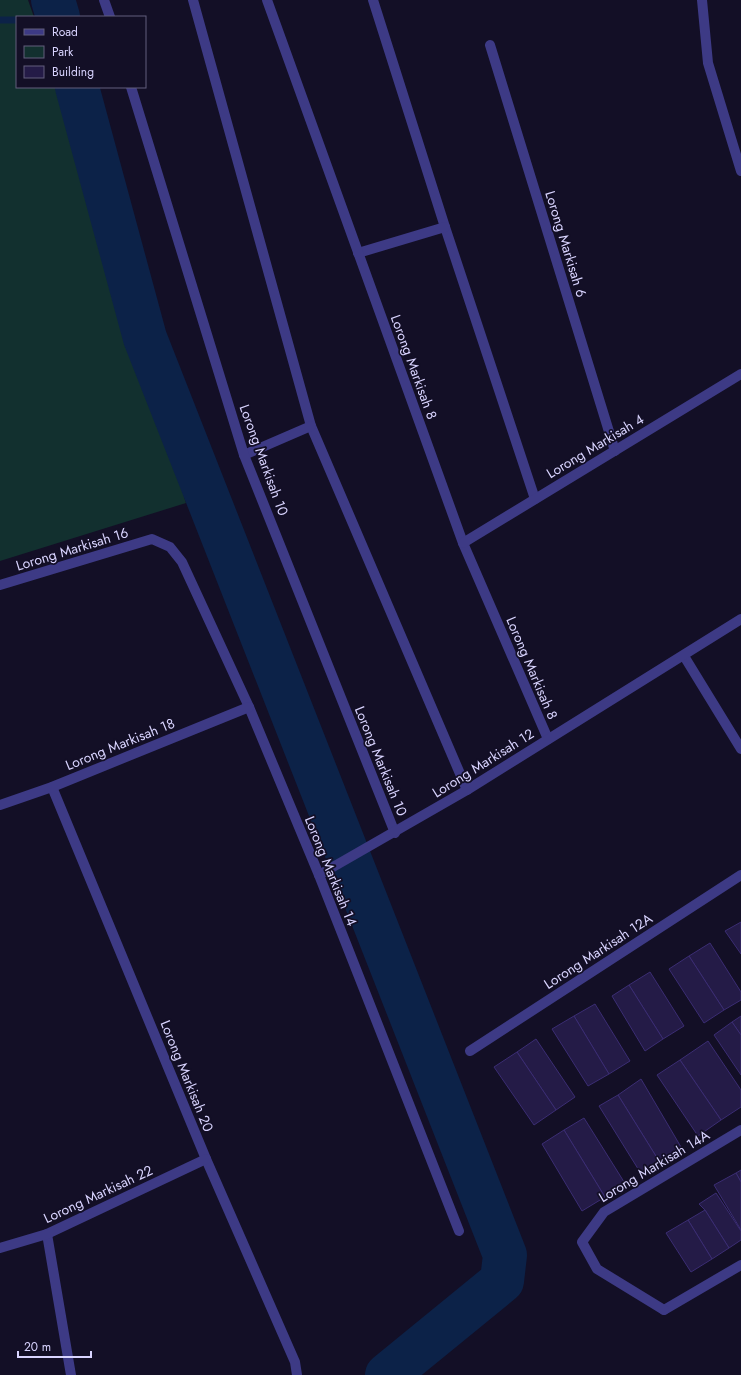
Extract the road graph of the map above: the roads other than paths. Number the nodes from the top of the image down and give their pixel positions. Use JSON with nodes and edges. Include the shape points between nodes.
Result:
{"nodes":[{"id":1,"x":104,"y":0,"type":"edge"},
{"id":2,"x":193,"y":0,"type":"edge"},
{"id":3,"x":267,"y":0,"type":"edge"},
{"id":4,"x":374,"y":0,"type":"edge"},
{"id":5,"x":697,"y":0,"type":"edge"},
{"id":6,"x":702,"y":0,"type":"edge"},
{"id":7,"x":709,"y":0,"type":"edge"},
{"id":8,"x":110,"y":16,"type":"edge"},
{"id":9,"x":490,"y":45,"type":"dead end"},
{"id":10,"x":131,"y":88,"type":"edge"},
{"id":11,"x":741,"y":171,"type":"edge"},
{"id":12,"x":445,"y":227,"type":"junction"},
{"id":13,"x":358,"y":253,"type":"junction"},
{"id":14,"x":741,"y":374,"type":"edge"},
{"id":15,"x":311,"y":426,"type":"junction"},
{"id":16,"x":615,"y":451,"type":"junction"},
{"id":17,"x":244,"y":455,"type":"junction"},
{"id":18,"x":535,"y":499,"type":"junction"},
{"id":19,"x":152,"y":539,"type":"joint"},
{"id":20,"x":463,"y":543,"type":"junction"},
{"id":21,"x":0,"y":585,"type":"edge"},
{"id":22,"x":741,"y":620,"type":"edge"},
{"id":23,"x":684,"y":656,"type":"junction"},
{"id":24,"x":249,"y":707,"type":"junction"},
{"id":25,"x":548,"y":739,"type":"junction"},
{"id":26,"x":741,"y":750,"type":"edge"},
{"id":27,"x":52,"y":787,"type":"junction"},
{"id":28,"x":467,"y":790,"type":"junction"},
{"id":29,"x":0,"y":805,"type":"edge"},
{"id":30,"x":395,"y":833,"type":"junction"},
{"id":31,"x":319,"y":875,"type":"junction"},
{"id":32,"x":741,"y":875,"type":"edge"},
{"id":33,"x":470,"y":1051,"type":"dead end"},
{"id":34,"x":741,"y":1130,"type":"edge"},
{"id":35,"x":206,"y":1160,"type":"junction"},
{"id":36,"x":459,"y":1230,"type":"dead end"},
{"id":37,"x":47,"y":1234,"type":"junction"},
{"id":38,"x":0,"y":1248,"type":"edge"},
{"id":39,"x":741,"y":1265,"type":"edge"},
{"id":40,"x":71,"y":1375,"type":"edge"},
{"id":41,"x":297,"y":1375,"type":"edge"}],
"edges":[{"from":1,"to":8,"type":"street"},
{"from":2,"to":15,"type":"street"},
{"from":3,"to":13,"type":"street","name":"Lorong Markisah 8"},
{"from":4,"to":12,"type":"street"},
{"from":5,"to":6,"type":"street"},
{"from":6,"to":7,"type":"street"},
{"from":6,"to":11,"type":"street","via":[[708,63]]},
{"from":9,"to":16,"type":"street","name":"Lorong Markisah 6"},
{"from":10,"to":17,"type":"street","name":"Lorong Markisah 10"},
{"from":12,"to":13,"type":"street"},
{"from":12,"to":18,"type":"street"},
{"from":13,"to":20,"type":"street","name":"Lorong Markisah 8"},
{"from":14,"to":16,"type":"street","name":"Lorong Markisah 4"},
{"from":15,"to":17,"type":"street"},
{"from":15,"to":28,"type":"street"},
{"from":16,"to":18,"type":"street","name":"Lorong Markisah 4"},
{"from":17,"to":30,"type":"street","name":"Lorong Markisah 10"},
{"from":18,"to":20,"type":"street","name":"Lorong Markisah 4"},
{"from":19,"to":21,"type":"street","name":"Lorong Markisah 16"},
{"from":19,"to":24,"type":"street","name":"Lorong Markisah 14","via":[[170,547],[182,562]]},
{"from":20,"to":25,"type":"street","name":"Lorong Markisah 8"},
{"from":22,"to":23,"type":"street","name":"Lorong Markisah 12"},
{"from":23,"to":25,"type":"street","name":"Lorong Markisah 12"},
{"from":23,"to":26,"type":"street"},
{"from":24,"to":27,"type":"street","name":"Lorong Markisah 18"},
{"from":24,"to":31,"type":"street","name":"Lorong Markisah 14"},
{"from":25,"to":28,"type":"street","name":"Lorong Markisah 12"},
{"from":27,"to":29,"type":"street","name":"Lorong Markisah 18"},
{"from":27,"to":35,"type":"street","name":"Lorong Markisah 20"},
{"from":28,"to":30,"type":"street","name":"Lorong Markisah 12"},
{"from":30,"to":31,"type":"street","name":"Lorong Markisah 12"},
{"from":31,"to":36,"type":"street","name":"Lorong Markisah 14"},
{"from":32,"to":33,"type":"street","name":"Lorong Markisah 12A"},
{"from":34,"to":39,"type":"street","name":"Lorong Markisah 14A","via":[[604,1212],[582,1242],[598,1269],[664,1310]]},
{"from":35,"to":37,"type":"street","name":"Lorong Markisah 22"},
{"from":35,"to":41,"type":"street","name":"Lorong Markisah 20","via":[[296,1362]]},
{"from":37,"to":38,"type":"street","name":"Lorong Markisah 22"},
{"from":37,"to":40,"type":"street"}]}
